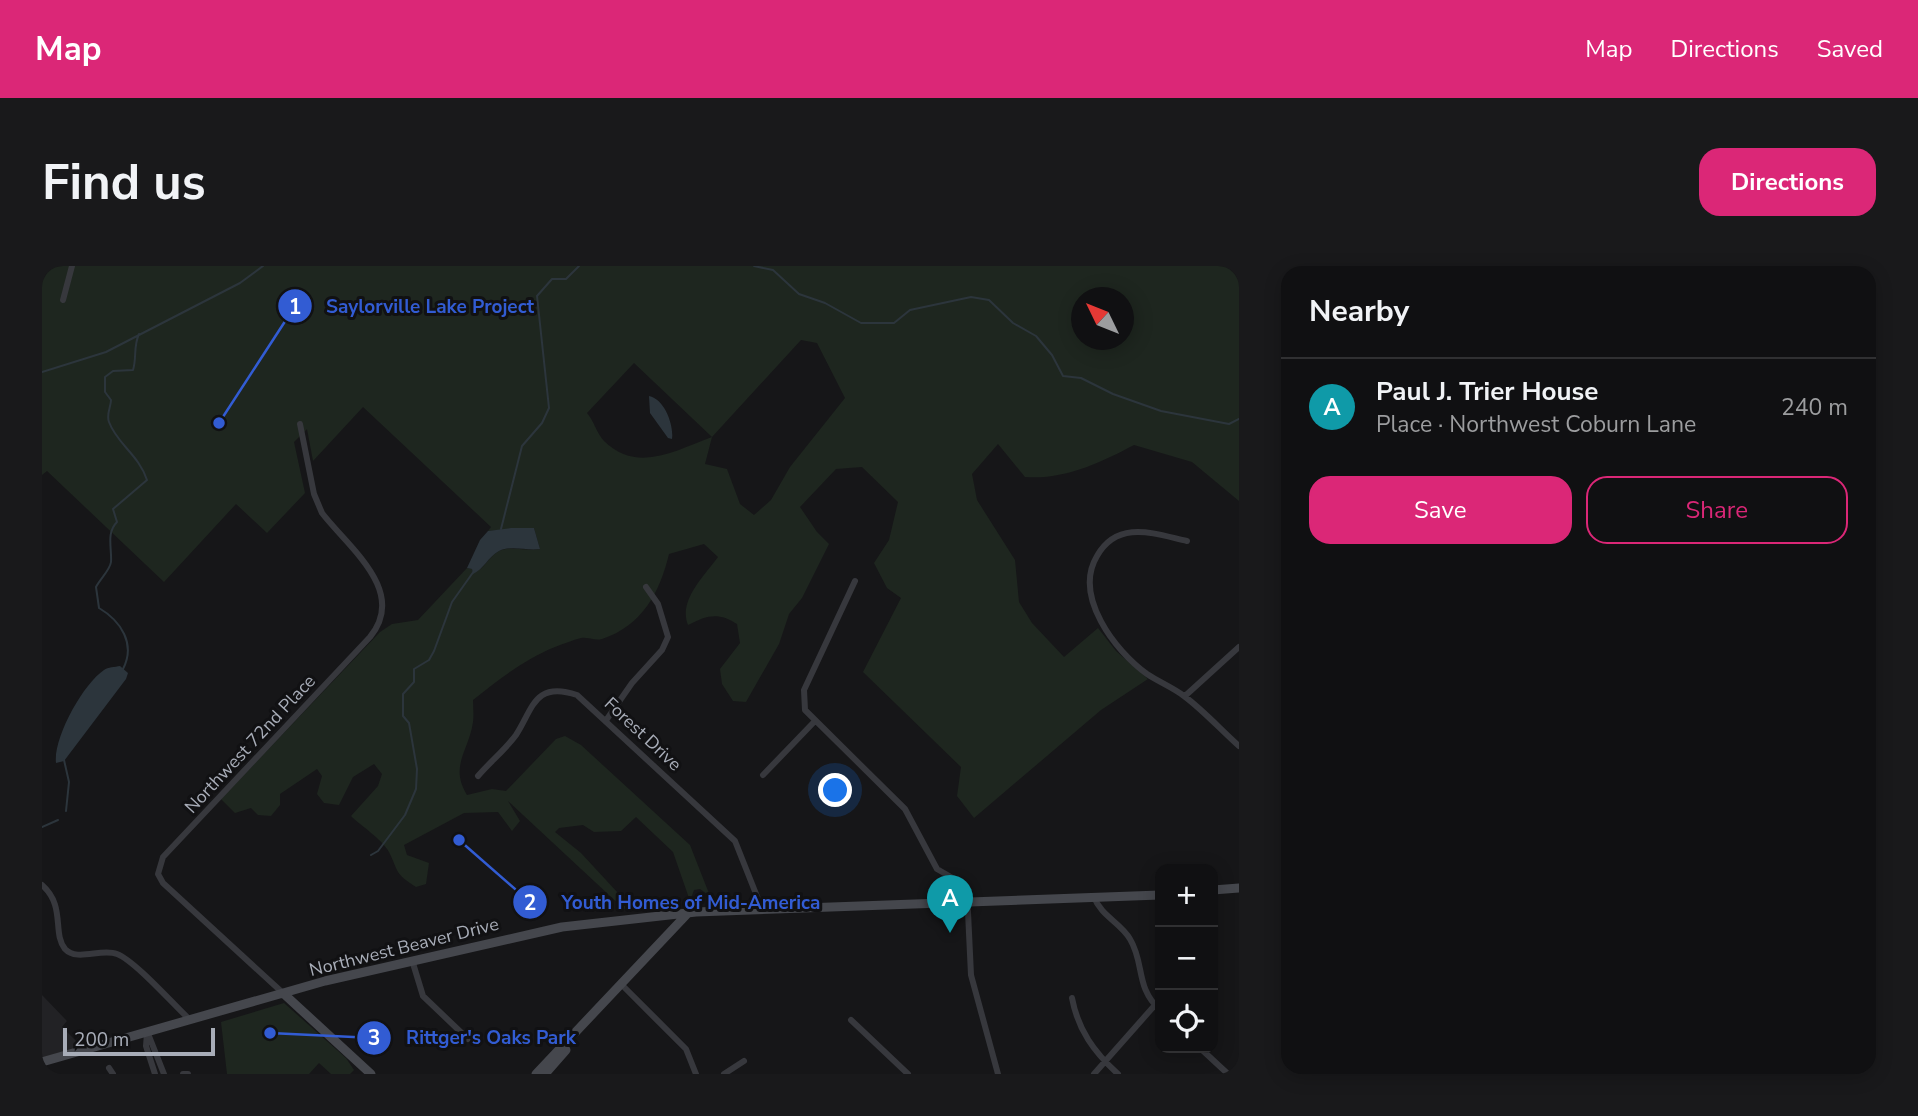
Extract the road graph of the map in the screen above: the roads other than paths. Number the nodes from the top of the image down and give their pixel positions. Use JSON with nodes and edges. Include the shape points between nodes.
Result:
{"nodes":[{"id":1,"x":72,"y":266,"type":"edge"},
{"id":2,"x":63,"y":300,"type":"dead end"},
{"id":3,"x":300,"y":424,"type":"dead end"},
{"id":4,"x":1187,"y":541,"type":"dead end"},
{"id":5,"x":855,"y":581,"type":"dead end"},
{"id":6,"x":646,"y":587,"type":"dead end"},
{"id":7,"x":1239,"y":647,"type":"edge"},
{"id":8,"x":1185,"y":696,"type":"junction"},
{"id":9,"x":607,"y":719,"type":"junction"},
{"id":10,"x":814,"y":722,"type":"junction"},
{"id":11,"x":1239,"y":746,"type":"edge"},
{"id":12,"x":763,"y":775,"type":"dead end"},
{"id":13,"x":478,"y":776,"type":"dead end"},
{"id":14,"x":42,"y":885,"type":"edge"},
{"id":15,"x":1239,"y":888,"type":"edge"},
{"id":16,"x":1218,"y":890,"type":"edge"},
{"id":17,"x":1155,"y":895,"type":"edge"},
{"id":18,"x":1094,"y":897,"type":"junction"},
{"id":19,"x":968,"y":901,"type":"junction"},
{"id":20,"x":762,"y":909,"type":"junction"},
{"id":21,"x":689,"y":912,"type":"junction"},
{"id":22,"x":412,"y":960,"type":"junction"},
{"id":23,"x":622,"y":985,"type":"junction"},
{"id":24,"x":284,"y":994,"type":"junction"},
{"id":25,"x":1072,"y":998,"type":"dead end"},
{"id":26,"x":1155,"y":1003,"type":"edge"},
{"id":27,"x":1155,"y":1011,"type":"edge"},
{"id":28,"x":188,"y":1019,"type":"junction"},
{"id":29,"x":851,"y":1020,"type":"dead end"},
{"id":30,"x":147,"y":1031,"type":"junction"},
{"id":31,"x":468,"y":1040,"type":"dead end"},
{"id":32,"x":1205,"y":1053,"type":"edge"},
{"id":33,"x":744,"y":1061,"type":"dead end"},
{"id":34,"x":42,"y":1062,"type":"edge"},
{"id":35,"x":1105,"y":1062,"type":"junction"},
{"id":36,"x":367,"y":1073,"type":"edge"},
{"id":37,"x":155,"y":1074,"type":"edge"},
{"id":38,"x":164,"y":1074,"type":"edge"},
{"id":39,"x":536,"y":1074,"type":"edge"},
{"id":40,"x":545,"y":1074,"type":"edge"},
{"id":41,"x":696,"y":1074,"type":"edge"},
{"id":42,"x":724,"y":1074,"type":"edge"},
{"id":43,"x":908,"y":1074,"type":"edge"},
{"id":44,"x":998,"y":1074,"type":"edge"},
{"id":45,"x":1094,"y":1074,"type":"edge"},
{"id":46,"x":1118,"y":1074,"type":"edge"},
{"id":47,"x":1228,"y":1074,"type":"edge"}],
"edges":[{"from":1,"to":2,"type":"street"},
{"from":3,"to":24,"type":"street","name":"Northwest 72nd Place","via":[[322,513],[381,589],[383,613],[370,637],[163,857],[158,874]]},
{"from":4,"to":8,"type":"street","via":[[1146,531],[1119,535],[1105,544],[1093,563],[1091,592],[1101,623],[1135,663]]},
{"from":5,"to":10,"type":"street","via":[[804,690],[805,710]]},
{"from":6,"to":9,"type":"street","via":[[658,604],[668,637]]},
{"from":7,"to":8,"type":"street"},
{"from":8,"to":11,"type":"street"},
{"from":9,"to":13,"type":"street","name":"Forest Drive","via":[[577,695],[556,692],[542,696],[527,710],[513,738]]},
{"from":9,"to":20,"type":"street","name":"Forest Drive","via":[[739,845]]},
{"from":10,"to":12,"type":"street"},
{"from":10,"to":19,"type":"street","via":[[905,810],[933,864],[963,884]]},
{"from":14,"to":28,"type":"street","via":[[55,901],[67,951],[118,954]]},
{"from":15,"to":16,"type":"main road"},
{"from":17,"to":18,"type":"main road","name":"Northwest Beaver Drive"},
{"from":18,"to":19,"type":"main road","name":"Northwest Beaver Drive"},
{"from":18,"to":26,"type":"street","via":[[1132,941],[1142,983]]},
{"from":19,"to":20,"type":"main road","name":"Northwest Beaver Drive"},
{"from":19,"to":44,"type":"street","via":[[974,987]]},
{"from":20,"to":21,"type":"main road","name":"Northwest Beaver Drive"},
{"from":21,"to":22,"type":"main road","name":"Northwest Beaver Drive","via":[[562,926]]},
{"from":21,"to":23,"type":"main road"},
{"from":22,"to":24,"type":"main road","name":"Northwest Beaver Drive"},
{"from":22,"to":31,"type":"street","via":[[423,996]]},
{"from":23,"to":39,"type":"main road"},
{"from":23,"to":40,"type":"main road"},
{"from":23,"to":41,"type":"street","via":[[686,1049]]},
{"from":24,"to":28,"type":"main road","name":"Northwest Beaver Drive"},
{"from":24,"to":36,"type":"main road"},
{"from":25,"to":35,"type":"street","via":[[1082,1031]]},
{"from":27,"to":35,"type":"street"},
{"from":28,"to":30,"type":"main road","name":"Northwest Beaver Drive"},
{"from":29,"to":43,"type":"street"},
{"from":30,"to":34,"type":"main road","name":"Northwest Beaver Drive"},
{"from":30,"to":37,"type":"street","via":[[146,1046]]},
{"from":30,"to":38,"type":"street"},
{"from":32,"to":47,"type":"street"},
{"from":33,"to":42,"type":"street"},
{"from":35,"to":45,"type":"street"},
{"from":35,"to":46,"type":"street"}]}
